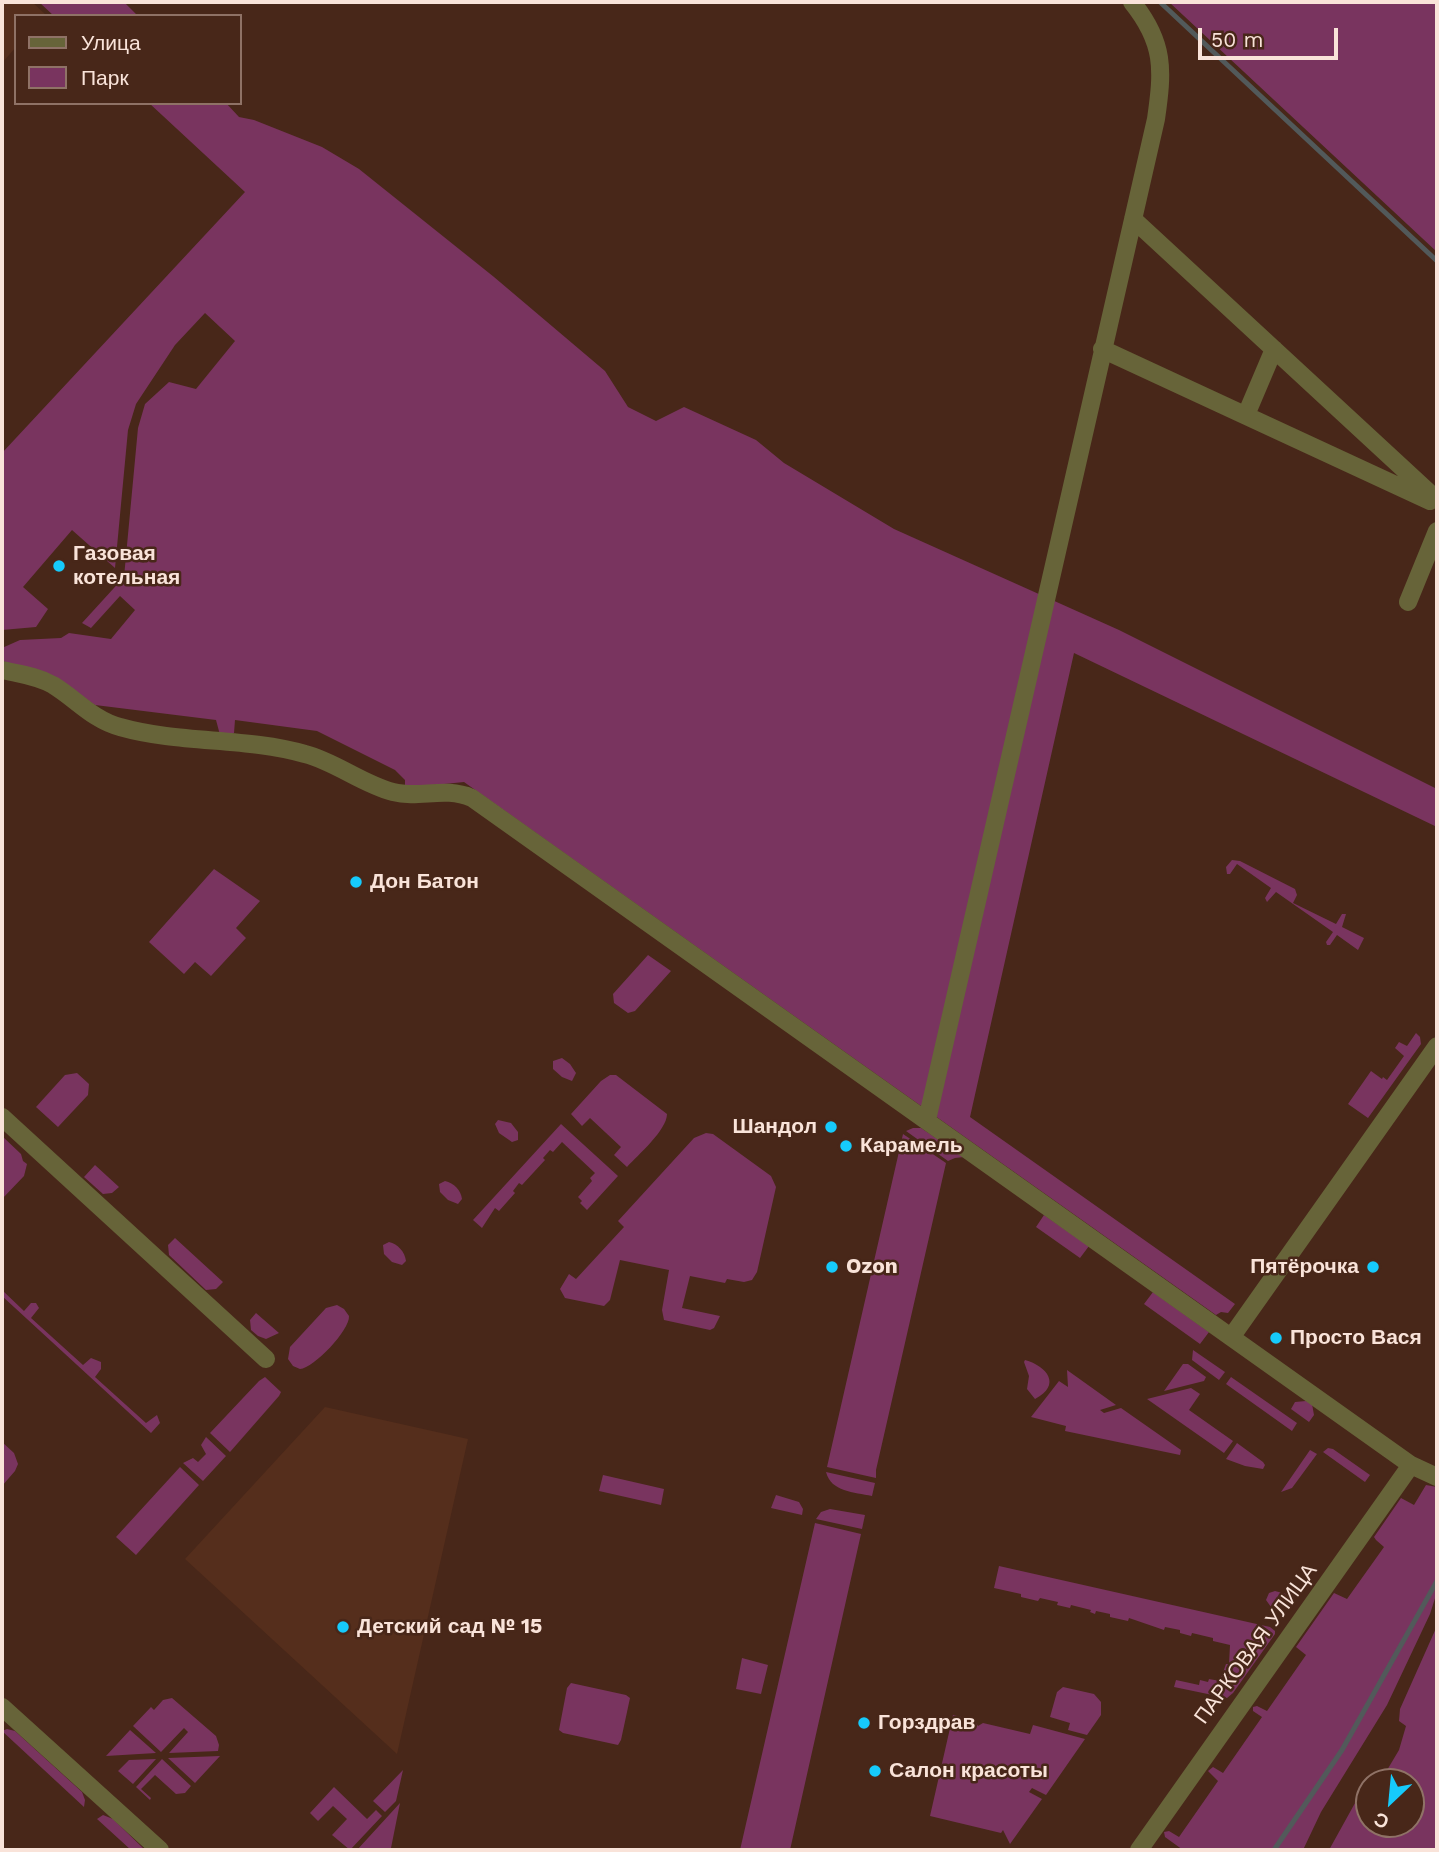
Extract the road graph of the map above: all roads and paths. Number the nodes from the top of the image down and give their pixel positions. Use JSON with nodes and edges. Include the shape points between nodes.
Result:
{"nodes":[{"id":1,"x":1132,"y":2,"type":"edge"},
{"id":2,"x":1133,"y":219,"type":"junction"},
{"id":3,"x":1102,"y":349,"type":"junction"},
{"id":4,"x":1274,"y":349,"type":"junction"},
{"id":5,"x":1246,"y":415,"type":"junction"},
{"id":6,"x":1437,"y":502,"type":"edge"},
{"id":7,"x":1437,"y":531,"type":"edge"},
{"id":8,"x":1408,"y":603,"type":"dead end"},
{"id":9,"x":2,"y":670,"type":"edge"},
{"id":10,"x":1437,"y":1046,"type":"edge"},
{"id":11,"x":2,"y":1117,"type":"edge"},
{"id":12,"x":927,"y":1120,"type":"junction"},
{"id":13,"x":1232,"y":1336,"type":"junction"},
{"id":14,"x":266,"y":1359,"type":"dead end"},
{"id":15,"x":1411,"y":1465,"type":"junction"},
{"id":16,"x":1437,"y":1477,"type":"edge"},
{"id":17,"x":2,"y":1707,"type":"edge"},
{"id":18,"x":160,"y":1850,"type":"edge"},
{"id":19,"x":1139,"y":1850,"type":"edge"}],
"edges":[{"from":1,"to":2,"type":"street","via":[[1149,22],[1162,76]]},
{"from":2,"to":3,"type":"street"},
{"from":2,"to":4,"type":"street"},
{"from":3,"to":5,"type":"street"},
{"from":3,"to":12,"type":"street"},
{"from":4,"to":5,"type":"street"},
{"from":4,"to":6,"type":"street"},
{"from":5,"to":6,"type":"street"},
{"from":7,"to":8,"type":"street"},
{"from":9,"to":12,"type":"street","via":[[53,685],[94,716],[120,727],[305,754],[397,793],[447,792],[472,799]]},
{"from":10,"to":13,"type":"street"},
{"from":11,"to":14,"type":"street"},
{"from":12,"to":13,"type":"street"},
{"from":13,"to":15,"type":"street"},
{"from":15,"to":16,"type":"street"},
{"from":15,"to":19,"type":"street","name":"ПАРКОВАЯ УЛИЦА"},
{"from":17,"to":18,"type":"street"}]}
